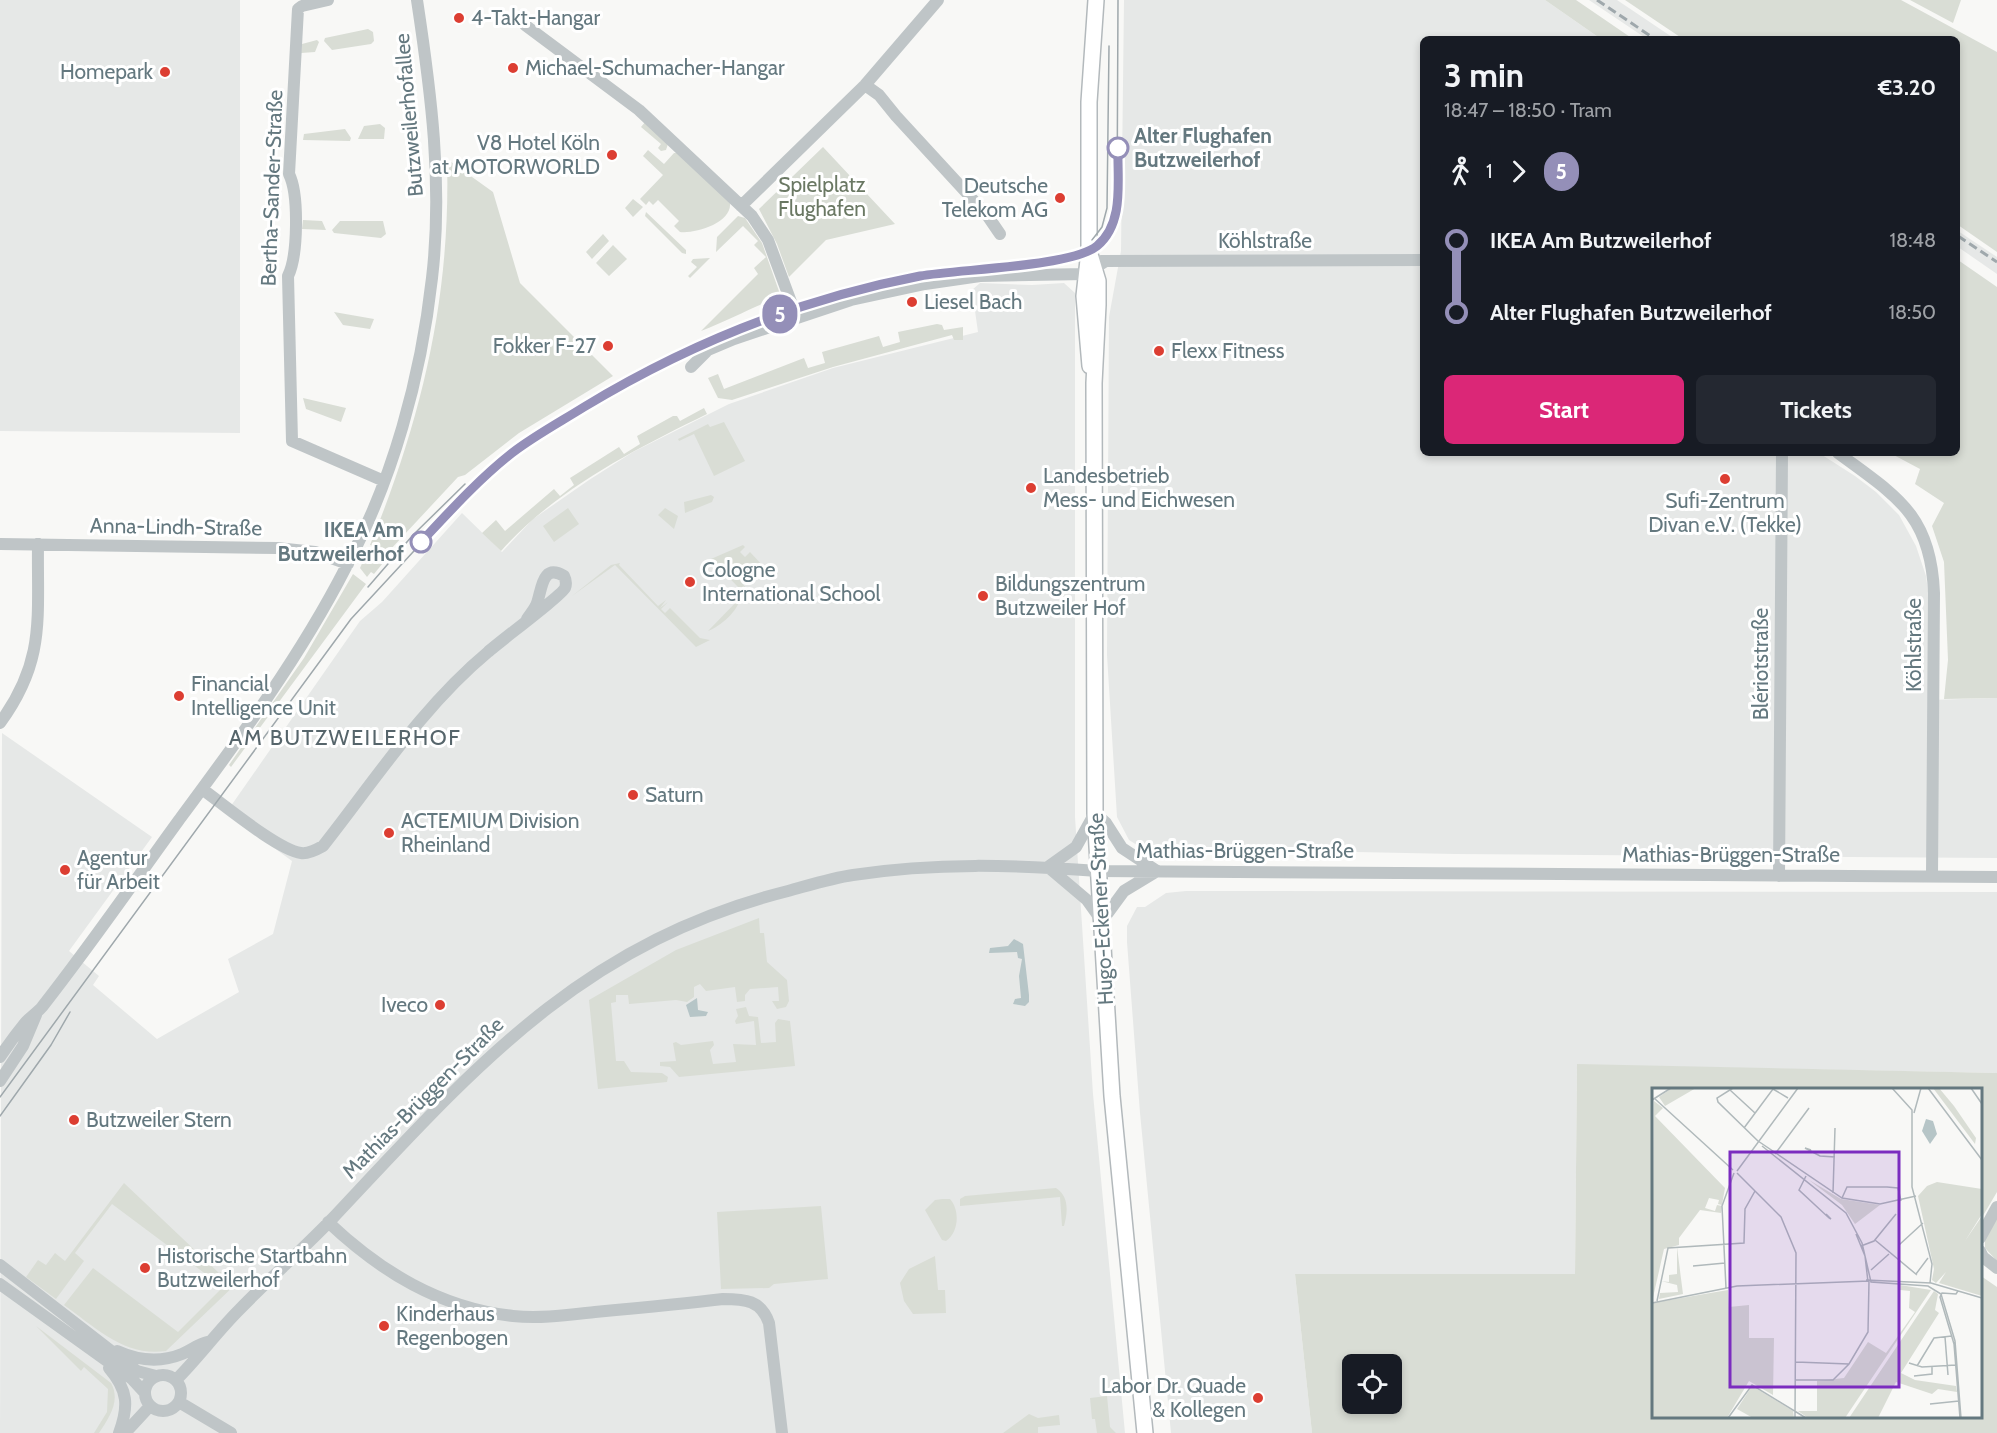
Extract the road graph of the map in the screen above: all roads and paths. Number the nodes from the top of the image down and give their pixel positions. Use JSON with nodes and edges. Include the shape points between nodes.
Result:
{"nodes":[{"id":1,"x":328,"y":0,"type":"edge"},
{"id":2,"x":417,"y":0,"type":"edge"},
{"id":3,"x":938,"y":0,"type":"edge"},
{"id":4,"x":1096,"y":0,"type":"edge"},
{"id":5,"x":525,"y":25,"type":"dead end"},
{"id":6,"x":868,"y":88,"type":"junction"},
{"id":7,"x":741,"y":206,"type":"junction"},
{"id":8,"x":1000,"y":234,"type":"dead end"},
{"id":9,"x":1420,"y":260,"type":"edge"},
{"id":10,"x":1091,"y":277,"type":"junction"},
{"id":11,"x":797,"y":318,"type":"junction"},
{"id":12,"x":691,"y":366,"type":"dead end"},
{"id":13,"x":1782,"y":456,"type":"edge"},
{"id":14,"x":1842,"y":456,"type":"edge"},
{"id":15,"x":384,"y":481,"type":"junction"},
{"id":16,"x":0,"y":544,"type":"edge"},
{"id":17,"x":38,"y":544,"type":"junction"},
{"id":18,"x":348,"y":564,"type":"junction"},
{"id":19,"x":526,"y":619,"type":"dead end"},
{"id":20,"x":0,"y":723,"type":"edge"},
{"id":21,"x":202,"y":789,"type":"junction"},
{"id":22,"x":1095,"y":813,"type":"junction"},
{"id":23,"x":1048,"y":867,"type":"junction"},
{"id":24,"x":1098,"y":871,"type":"junction"},
{"id":25,"x":1158,"y":871,"type":"junction"},
{"id":26,"x":1779,"y":876,"type":"junction"},
{"id":27,"x":1932,"y":876,"type":"junction"},
{"id":28,"x":1997,"y":877,"type":"edge"},
{"id":29,"x":1102,"y":921,"type":"junction"},
{"id":30,"x":36,"y":1014,"type":"junction"},
{"id":31,"x":2,"y":1049,"type":"edge"},
{"id":32,"x":13,"y":1062,"type":"junction"},
{"id":33,"x":0,"y":1081,"type":"edge"},
{"id":34,"x":1997,"y":1207,"type":"edge"},
{"id":35,"x":328,"y":1222,"type":"junction"},
{"id":36,"x":1982,"y":1234,"type":"edge"},
{"id":37,"x":1982,"y":1254,"type":"edge"},
{"id":38,"x":0,"y":1265,"type":"edge"},
{"id":39,"x":1997,"y":1268,"type":"edge"},
{"id":40,"x":0,"y":1284,"type":"edge"},
{"id":41,"x":209,"y":1342,"type":"junction"},
{"id":42,"x":103,"y":1345,"type":"junction"},
{"id":43,"x":86,"y":1346,"type":"junction"},
{"id":44,"x":156,"y":1376,"type":"junction"},
{"id":45,"x":176,"y":1380,"type":"junction"},
{"id":46,"x":144,"y":1392,"type":"junction"},
{"id":47,"x":179,"y":1402,"type":"junction"},
{"id":48,"x":150,"y":1406,"type":"junction"},
{"id":49,"x":119,"y":1433,"type":"edge"},
{"id":50,"x":125,"y":1433,"type":"edge"},
{"id":51,"x":231,"y":1433,"type":"edge"},
{"id":52,"x":782,"y":1433,"type":"edge"},
{"id":53,"x":1145,"y":1433,"type":"edge"}],
"edges":[{"from":1,"to":15,"type":"street","name":"Bertha-Sander-Straße","via":[[298,9],[289,174],[296,190],[293,262],[288,276],[292,441]]},
{"from":2,"to":15,"type":"street","name":"Butzweilerhofallee","via":[[436,159],[433,268],[410,401]]},
{"from":3,"to":6,"type":"street"},
{"from":4,"to":10,"type":"main road","name":"Hugo-Eckener-Straße","via":[[1089,102]]},
{"from":5,"to":7,"type":"street","via":[[639,110]]},
{"from":6,"to":7,"type":"street"},
{"from":6,"to":8,"type":"street","via":[[878,107],[896,116]]},
{"from":7,"to":11,"type":"street","via":[[768,240]]},
{"from":9,"to":10,"type":"street","name":"Köhlstraße"},
{"from":10,"to":11,"type":"street","name":"Köhlstraße","via":[[996,274],[851,300]]},
{"from":10,"to":22,"type":"main road","name":"Hugo-Eckener-Straße","via":[[1088,350],[1094,383]]},
{"from":11,"to":12,"type":"street","name":"Köhlstraße","via":[[708,350]]},
{"from":13,"to":26,"type":"street","name":"Blériotstraße"},
{"from":14,"to":27,"type":"street","name":"Köhlstraße","via":[[1908,508],[1930,556],[1934,593]]},
{"from":15,"to":18,"type":"street","name":"Butzweilerhofallee"},
{"from":16,"to":17,"type":"street","name":"Anna-Lindh-Straße"},
{"from":17,"to":18,"type":"street","name":"Anna-Lindh-Straße","via":[[277,548],[315,552]]},
{"from":17,"to":20,"type":"street","via":[[34,655],[21,694]]},
{"from":18,"to":21,"type":"street","name":"Butzweilerhofallee","via":[[305,640]]},
{"from":19,"to":21,"type":"street","via":[[456,681],[424,716],[323,846],[301,853],[284,847]]},
{"from":21,"to":30,"type":"street","name":"Butzweilerhofallee"},
{"from":22,"to":23,"type":"street","via":[[1076,847]]},
{"from":22,"to":24,"type":"main road","name":"Hugo-Eckener-Straße"},
{"from":22,"to":25,"type":"street","via":[[1106,822],[1117,843]]},
{"from":23,"to":24,"type":"street","name":"Mathias-Brüggen-Straße"},
{"from":23,"to":29,"type":"street","via":[[1087,900]]},
{"from":23,"to":35,"type":"street","name":"Mathias-Brüggen-Straße","via":[[977,865],[851,875],[723,909],[676,928],[576,987],[520,1028],[478,1066]]},
{"from":24,"to":25,"type":"street","name":"Mathias-Brüggen-Straße"},
{"from":24,"to":29,"type":"main road","name":"Hugo-Eckener-Straße"},
{"from":25,"to":26,"type":"street","name":"Mathias-Brüggen-Straße"},
{"from":25,"to":29,"type":"street","via":[[1124,891]]},
{"from":26,"to":27,"type":"street","name":"Mathias-Brüggen-Straße"},
{"from":27,"to":28,"type":"street","name":"Mathias-Brüggen-Straße"},
{"from":29,"to":53,"type":"main road","name":"Hugo-Eckener-Straße","via":[[1112,1096]]},
{"from":30,"to":31,"type":"street","name":"Butzweilerhofallee"},
{"from":30,"to":32,"type":"street","name":"Butzweilerhofallee"},
{"from":31,"to":32,"type":"street"},
{"from":32,"to":33,"type":"street","name":"Butzweilerhofallee"},
{"from":34,"to":36,"type":"street"},
{"from":35,"to":41,"type":"street","name":"Mathias-Brüggen-Straße"},
{"from":35,"to":52,"type":"street","via":[[392,1275],[421,1291],[485,1312],[546,1317],[723,1299],[752,1302],[766,1314],[769,1323]]},
{"from":37,"to":39,"type":"street"},
{"from":38,"to":42,"type":"street"},
{"from":40,"to":43,"type":"street"},
{"from":41,"to":42,"type":"street","via":[[175,1356],[150,1360]]},
{"from":41,"to":45,"type":"street","name":"Mathias-Brüggen-Straße"},
{"from":42,"to":44,"type":"street","via":[[137,1371]]},
{"from":43,"to":46,"type":"street"},
{"from":43,"to":49,"type":"street","via":[[124,1387],[126,1405]]},
{"from":44,"to":45,"type":"street"},
{"from":44,"to":46,"type":"street","via":[[149,1380]]},
{"from":45,"to":47,"type":"street","via":[[181,1392]]},
{"from":46,"to":48,"type":"street"},
{"from":47,"to":48,"type":"street","via":[[164,1412]]},
{"from":47,"to":51,"type":"street"},
{"from":48,"to":50,"type":"street"}]}
